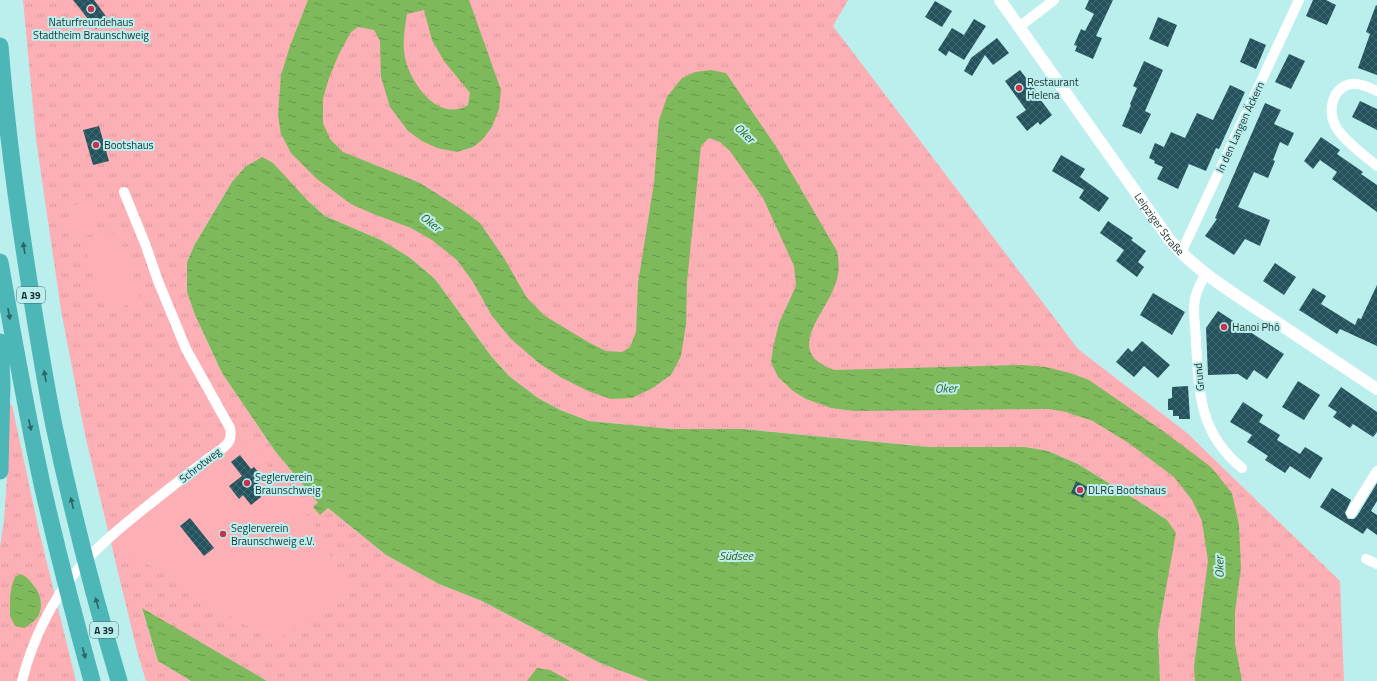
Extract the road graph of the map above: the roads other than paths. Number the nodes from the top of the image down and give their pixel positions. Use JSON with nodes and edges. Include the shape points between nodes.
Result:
{"nodes":[{"id":1,"x":1000,"y":0,"type":"edge"},
{"id":2,"x":1054,"y":0,"type":"edge"},
{"id":3,"x":1299,"y":0,"type":"edge"},
{"id":4,"x":1019,"y":27,"type":"junction"},
{"id":5,"x":0,"y":46,"type":"edge"},
{"id":6,"x":1377,"y":90,"type":"edge"},
{"id":7,"x":1377,"y":166,"type":"edge"},
{"id":8,"x":124,"y":192,"type":"dead end"},
{"id":9,"x":1180,"y":253,"type":"junction"},
{"id":10,"x":0,"y":262,"type":"edge"},
{"id":11,"x":1205,"y":274,"type":"junction"},
{"id":12,"x":0,"y":342,"type":"edge"},
{"id":13,"x":1377,"y":389,"type":"edge"},
{"id":14,"x":1242,"y":468,"type":"dead end"},
{"id":15,"x":0,"y":471,"type":"edge"},
{"id":16,"x":1377,"y":471,"type":"edge"},
{"id":17,"x":1351,"y":514,"type":"dead end"},
{"id":18,"x":1366,"y":559,"type":"dead end"},
{"id":19,"x":1377,"y":564,"type":"edge"},
{"id":20,"x":22,"y":681,"type":"edge"},
{"id":21,"x":92,"y":681,"type":"edge"},
{"id":22,"x":119,"y":681,"type":"edge"}],
"edges":[{"from":1,"to":4,"type":"street","name":"Leipziger Straße"},
{"from":2,"to":4,"type":"street"},
{"from":3,"to":9,"type":"street","name":"In den Langen Äckern"},
{"from":4,"to":9,"type":"street","name":"Leipziger Straße"},
{"from":22,"to":5,"type":"highway","number":"A 39","one_way":true,"via":[[81,541],[55,427],[22,232]]},
{"from":6,"to":7,"type":"street","via":[[1356,84],[1348,85],[1334,98],[1331,109],[1333,120],[1339,130]]},
{"from":8,"to":20,"type":"street","name":"Schrotweg","via":[[186,349],[230,428],[231,435],[229,442],[221,450],[105,541],[79,568],[46,618],[25,667]]},
{"from":9,"to":11,"type":"street","name":"Leipziger Straße"},
{"from":10,"to":21,"type":"highway","number":"A 39","one_way":true,"via":[[28,417],[70,602]]},
{"from":11,"to":13,"type":"street","name":"Leipziger Straße"},
{"from":11,"to":14,"type":"street","name":"Grund","via":[[1195,299],[1201,401],[1213,434],[1224,450]]},
{"from":12,"to":15,"type":"highway"},
{"from":16,"to":17,"type":"street"},
{"from":18,"to":19,"type":"street"}]}
